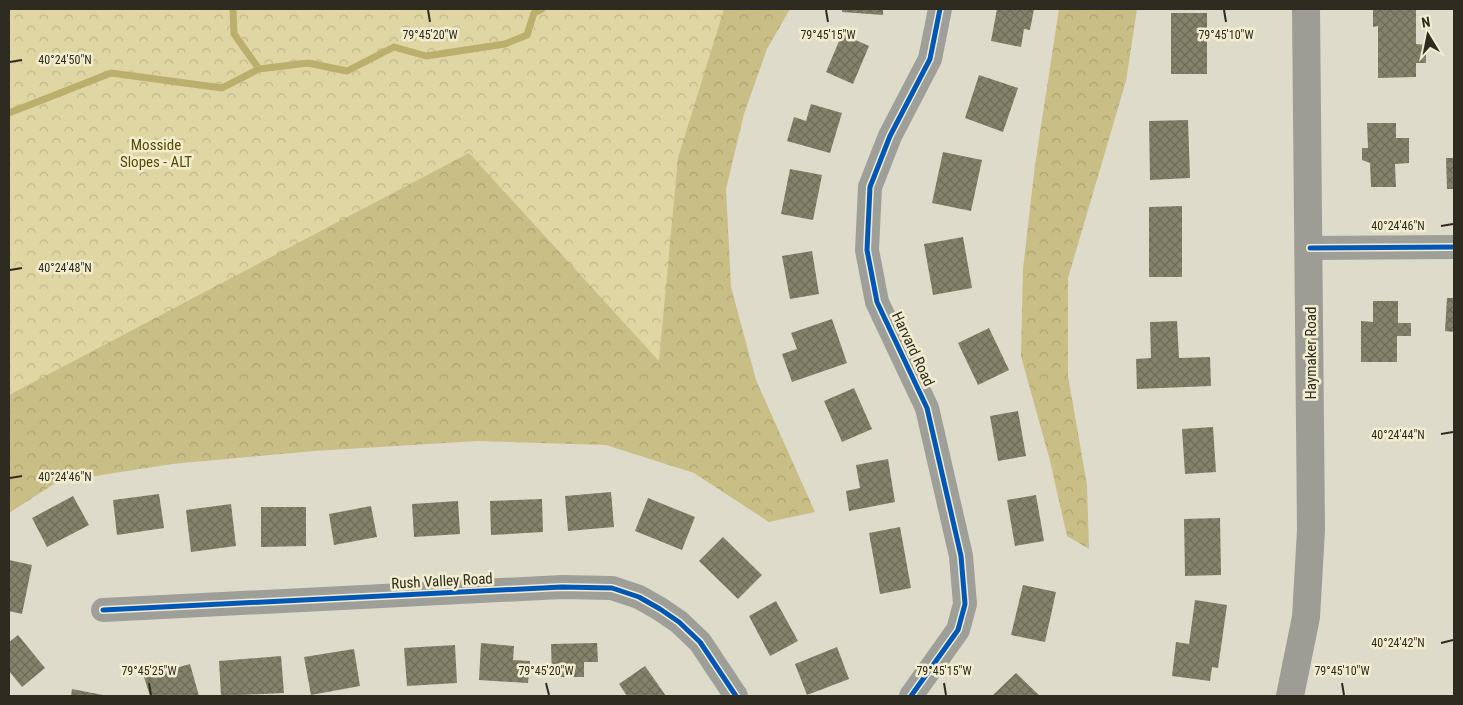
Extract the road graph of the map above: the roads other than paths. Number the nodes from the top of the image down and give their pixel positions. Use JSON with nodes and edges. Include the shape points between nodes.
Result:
{"nodes":[{"id":1,"x":940,"y":9,"type":"edge"},
{"id":2,"x":1306,"y":9,"type":"edge"},
{"id":3,"x":1454,"y":247,"type":"edge"},
{"id":4,"x":1310,"y":248,"type":"junction"},
{"id":5,"x":103,"y":610,"type":"dead end"},
{"id":6,"x":736,"y":696,"type":"edge"},
{"id":7,"x":911,"y":696,"type":"edge"},
{"id":8,"x":1290,"y":696,"type":"edge"}],
"edges":[{"from":1,"to":7,"type":"street","name":"Harvard Road","via":[[930,59],[890,136],[870,187],[867,250],[877,302],[927,408],[961,556],[966,604],[958,630]]},
{"from":2,"to":4,"type":"main road","name":"Haymaker Road"},
{"from":3,"to":4,"type":"street"},
{"from":4,"to":8,"type":"main road","name":"Haymaker Road","via":[[1311,530],[1306,618]]},
{"from":5,"to":6,"type":"street","name":"Rush Valley Road","via":[[562,587],[612,588],[639,597],[679,622],[700,642]]}]}
